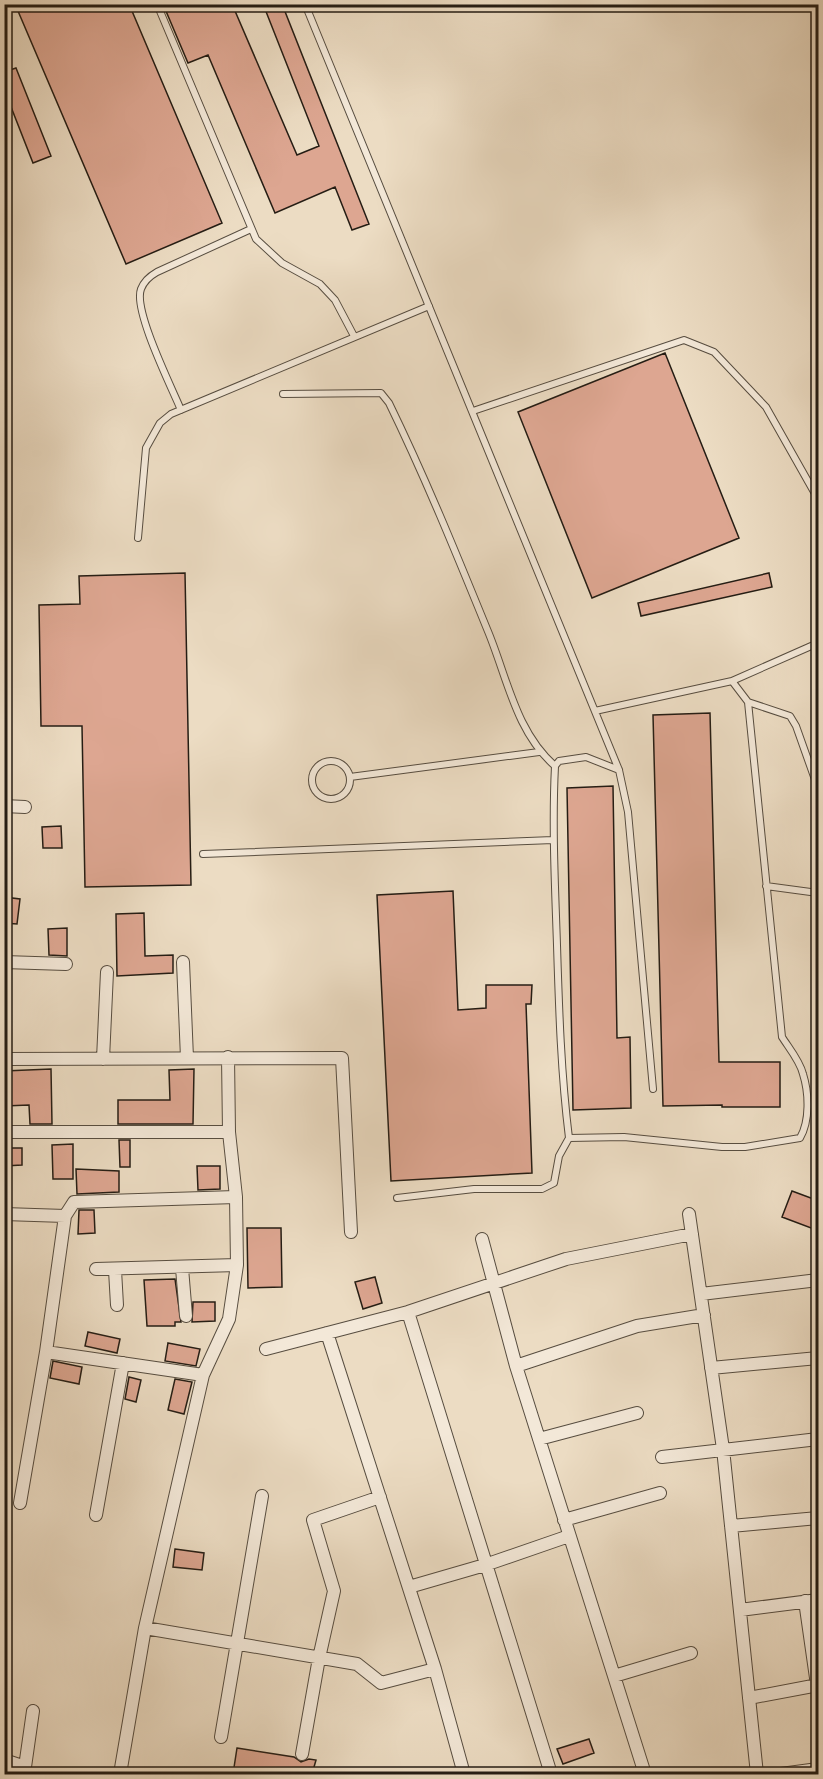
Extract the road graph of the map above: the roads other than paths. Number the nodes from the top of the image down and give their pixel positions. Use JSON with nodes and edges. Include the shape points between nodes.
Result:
{"nodes":[{"id":1,"x":157,"y":4,"type":"edge"},
{"id":2,"x":305,"y":4,"type":"edge"},
{"id":3,"x":251,"y":229,"type":"junction"},
{"id":4,"x":429,"y":306,"type":"junction"},
{"id":5,"x":354,"y":336,"type":"junction"},
{"id":6,"x":284,"y":394,"type":"dead end"},
{"id":7,"x":181,"y":410,"type":"junction"},
{"id":8,"x":473,"y":411,"type":"junction"},
{"id":9,"x":819,"y":499,"type":"edge"},
{"id":10,"x":138,"y":538,"type":"dead end"},
{"id":11,"x":819,"y":643,"type":"edge"},
{"id":12,"x":732,"y":681,"type":"junction"},
{"id":13,"x":748,"y":702,"type":"junction"},
{"id":14,"x":595,"y":711,"type":"junction"},
{"id":15,"x":538,"y":752,"type":"junction"},
{"id":16,"x":555,"y":766,"type":"junction"},
{"id":17,"x":619,"y":770,"type":"junction"},
{"id":18,"x":350,"y":777,"type":"junction"},
{"id":19,"x":819,"y":788,"type":"edge"},
{"id":20,"x":4,"y":806,"type":"edge"},
{"id":21,"x":25,"y":807,"type":"dead end"},
{"id":22,"x":553,"y":840,"type":"junction"},
{"id":23,"x":203,"y":854,"type":"dead end"},
{"id":24,"x":766,"y":886,"type":"junction"},
{"id":25,"x":819,"y":893,"type":"edge"},
{"id":26,"x":4,"y":962,"type":"edge"},
{"id":27,"x":183,"y":962,"type":"dead end"},
{"id":28,"x":66,"y":964,"type":"dead end"},
{"id":29,"x":106,"y":972,"type":"dead end"},
{"id":30,"x":228,"y":1057,"type":"junction"},
{"id":31,"x":187,"y":1058,"type":"junction"},
{"id":32,"x":4,"y":1059,"type":"edge"},
{"id":33,"x":103,"y":1059,"type":"junction"},
{"id":34,"x":653,"y":1089,"type":"dead end"},
{"id":35,"x":4,"y":1132,"type":"edge"},
{"id":36,"x":229,"y":1132,"type":"junction"},
{"id":37,"x":569,"y":1138,"type":"junction"},
{"id":38,"x":236,"y":1197,"type":"junction"},
{"id":39,"x":397,"y":1198,"type":"dead end"},
{"id":40,"x":4,"y":1214,"type":"edge"},
{"id":41,"x":689,"y":1214,"type":"dead end"},
{"id":42,"x":64,"y":1216,"type":"junction"},
{"id":43,"x":351,"y":1232,"type":"dead end"},
{"id":44,"x":692,"y":1234,"type":"junction"},
{"id":45,"x":482,"y":1239,"type":"dead end"},
{"id":46,"x":237,"y":1265,"type":"junction"},
{"id":47,"x":182,"y":1268,"type":"junction"},
{"id":48,"x":96,"y":1269,"type":"dead end"},
{"id":49,"x":115,"y":1270,"type":"junction"},
{"id":50,"x":819,"y":1280,"type":"edge"},
{"id":51,"x":494,"y":1283,"type":"junction"},
{"id":52,"x":701,"y":1294,"type":"junction"},
{"id":53,"x":117,"y":1305,"type":"dead end"},
{"id":54,"x":408,"y":1312,"type":"junction"},
{"id":55,"x":704,"y":1315,"type":"junction"},
{"id":56,"x":186,"y":1316,"type":"dead end"},
{"id":57,"x":327,"y":1333,"type":"junction"},
{"id":58,"x":266,"y":1349,"type":"dead end"},
{"id":59,"x":46,"y":1352,"type":"junction"},
{"id":60,"x":819,"y":1358,"type":"edge"},
{"id":61,"x":123,"y":1363,"type":"junction"},
{"id":62,"x":516,"y":1366,"type":"junction"},
{"id":63,"x":711,"y":1368,"type":"junction"},
{"id":64,"x":203,"y":1375,"type":"junction"},
{"id":65,"x":637,"y":1413,"type":"dead end"},
{"id":66,"x":539,"y":1438,"type":"junction"},
{"id":67,"x":819,"y":1439,"type":"edge"},
{"id":68,"x":723,"y":1449,"type":"junction"},
{"id":69,"x":662,"y":1457,"type":"dead end"},
{"id":70,"x":660,"y":1493,"type":"dead end"},
{"id":71,"x":262,"y":1496,"type":"dead end"},
{"id":72,"x":380,"y":1497,"type":"junction"},
{"id":73,"x":20,"y":1503,"type":"dead end"},
{"id":74,"x":96,"y":1515,"type":"dead end"},
{"id":75,"x":819,"y":1518,"type":"edge"},
{"id":76,"x":564,"y":1520,"type":"junction"},
{"id":77,"x":731,"y":1526,"type":"junction"},
{"id":78,"x":569,"y":1536,"type":"junction"},
{"id":79,"x":484,"y":1565,"type":"junction"},
{"id":80,"x":409,"y":1587,"type":"junction"},
{"id":81,"x":819,"y":1599,"type":"edge"},
{"id":82,"x":805,"y":1601,"type":"junction"},
{"id":83,"x":740,"y":1610,"type":"junction"},
{"id":84,"x":145,"y":1628,"type":"junction"},
{"id":85,"x":236,"y":1644,"type":"junction"},
{"id":86,"x":691,"y":1653,"type":"dead end"},
{"id":87,"x":319,"y":1658,"type":"junction"},
{"id":88,"x":435,"y":1670,"type":"junction"},
{"id":89,"x":614,"y":1676,"type":"junction"},
{"id":90,"x":818,"y":1685,"type":"edge"},
{"id":91,"x":749,"y":1698,"type":"junction"},
{"id":92,"x":33,"y":1712,"type":"dead end"},
{"id":93,"x":220,"y":1737,"type":"dead end"},
{"id":94,"x":302,"y":1754,"type":"dead end"},
{"id":95,"x":4,"y":1760,"type":"edge"},
{"id":96,"x":819,"y":1769,"type":"edge"},
{"id":97,"x":24,"y":1771,"type":"edge"},
{"id":98,"x":120,"y":1774,"type":"edge"},
{"id":99,"x":464,"y":1774,"type":"edge"},
{"id":100,"x":551,"y":1774,"type":"edge"},
{"id":101,"x":645,"y":1774,"type":"edge"},
{"id":102,"x":757,"y":1774,"type":"edge"},
{"id":103,"x":781,"y":1774,"type":"edge"}],
"edges":[{"from":1,"to":3,"type":"lane"},
{"from":2,"to":4,"type":"lane"},
{"from":3,"to":5,"type":"lane","via":[[256,239],[282,263],[320,284],[335,300]]},
{"from":3,"to":7,"type":"lane","via":[[157,272],[140,290],[144,320]]},
{"from":4,"to":5,"type":"lane"},
{"from":4,"to":8,"type":"lane"},
{"from":5,"to":7,"type":"lane"},
{"from":6,"to":15,"type":"lane","via":[[381,393],[389,403],[426,480],[524,728]]},
{"from":7,"to":10,"type":"lane","via":[[160,423],[146,448]]},
{"from":8,"to":9,"type":"lane","via":[[684,340],[691,341],[714,352],[766,407]]},
{"from":8,"to":14,"type":"lane"},
{"from":11,"to":12,"type":"lane"},
{"from":12,"to":13,"type":"lane"},
{"from":12,"to":14,"type":"lane"},
{"from":13,"to":19,"type":"lane","via":[[789,716]]},
{"from":13,"to":24,"type":"lane"},
{"from":14,"to":17,"type":"lane"},
{"from":15,"to":16,"type":"lane"},
{"from":15,"to":18,"type":"lane"},
{"from":16,"to":17,"type":"lane","via":[[560,761],[586,757]]},
{"from":16,"to":22,"type":"lane"},
{"from":17,"to":34,"type":"lane","via":[[627,812]]},
{"from":18,"to":18,"type":"lane","via":[[348,789],[333,798],[321,795],[313,780],[317,768],[333,761],[345,766]]},
{"from":20,"to":21,"type":"street"},
{"from":22,"to":23,"type":"lane"},
{"from":22,"to":37,"type":"lane","via":[[564,1102]]},
{"from":24,"to":25,"type":"lane"},
{"from":24,"to":37,"type":"lane","via":[[782,1037],[803,1072],[807,1103],[800,1138],[722,1147],[624,1137]]},
{"from":26,"to":28,"type":"street"},
{"from":27,"to":31,"type":"street"},
{"from":29,"to":33,"type":"street"},
{"from":30,"to":31,"type":"street"},
{"from":30,"to":36,"type":"street"},
{"from":30,"to":43,"type":"street","via":[[342,1058]]},
{"from":31,"to":33,"type":"street"},
{"from":32,"to":33,"type":"street"},
{"from":35,"to":36,"type":"street"},
{"from":36,"to":38,"type":"street"},
{"from":37,"to":39,"type":"lane","via":[[559,1156],[554,1183],[542,1189],[474,1189]]},
{"from":38,"to":42,"type":"street","via":[[74,1202]]},
{"from":38,"to":46,"type":"street"},
{"from":40,"to":42,"type":"street"},
{"from":41,"to":44,"type":"street"},
{"from":42,"to":59,"type":"street"},
{"from":44,"to":51,"type":"street","via":[[566,1259]]},
{"from":44,"to":52,"type":"street"},
{"from":45,"to":51,"type":"street"},
{"from":46,"to":47,"type":"street"},
{"from":46,"to":64,"type":"street","via":[[229,1318]]},
{"from":47,"to":49,"type":"street"},
{"from":47,"to":56,"type":"street"},
{"from":48,"to":49,"type":"street"},
{"from":49,"to":53,"type":"street"},
{"from":50,"to":52,"type":"street"},
{"from":51,"to":54,"type":"street"},
{"from":51,"to":62,"type":"street"},
{"from":52,"to":55,"type":"street"},
{"from":54,"to":57,"type":"street"},
{"from":54,"to":79,"type":"street"},
{"from":55,"to":62,"type":"street","via":[[637,1326]]},
{"from":55,"to":63,"type":"street"},
{"from":57,"to":58,"type":"street"},
{"from":57,"to":72,"type":"street"},
{"from":59,"to":61,"type":"street"},
{"from":59,"to":73,"type":"street"},
{"from":60,"to":63,"type":"street"},
{"from":61,"to":64,"type":"street"},
{"from":61,"to":74,"type":"street"},
{"from":62,"to":66,"type":"street"},
{"from":63,"to":68,"type":"street"},
{"from":64,"to":84,"type":"street"},
{"from":65,"to":66,"type":"street"},
{"from":66,"to":76,"type":"street"},
{"from":67,"to":68,"type":"street"},
{"from":68,"to":69,"type":"street"},
{"from":68,"to":77,"type":"street"},
{"from":70,"to":76,"type":"street"},
{"from":71,"to":85,"type":"street"},
{"from":72,"to":80,"type":"street"},
{"from":72,"to":87,"type":"street","via":[[313,1520],[334,1591]]},
{"from":75,"to":77,"type":"street"},
{"from":76,"to":78,"type":"street"},
{"from":77,"to":83,"type":"street"},
{"from":78,"to":79,"type":"street"},
{"from":78,"to":89,"type":"street"},
{"from":79,"to":80,"type":"street"},
{"from":79,"to":100,"type":"street"},
{"from":80,"to":88,"type":"street"},
{"from":81,"to":82,"type":"street"},
{"from":82,"to":83,"type":"street"},
{"from":82,"to":90,"type":"street"},
{"from":83,"to":91,"type":"street"},
{"from":84,"to":85,"type":"street"},
{"from":84,"to":98,"type":"street"},
{"from":85,"to":87,"type":"street"},
{"from":85,"to":93,"type":"street"},
{"from":86,"to":89,"type":"street"},
{"from":87,"to":88,"type":"street","via":[[357,1664],[381,1683]]},
{"from":87,"to":94,"type":"street"},
{"from":88,"to":99,"type":"street"},
{"from":89,"to":101,"type":"street"},
{"from":90,"to":91,"type":"street"},
{"from":91,"to":102,"type":"street"},
{"from":92,"to":97,"type":"street"},
{"from":95,"to":97,"type":"street"},
{"from":96,"to":103,"type":"street"}]}
